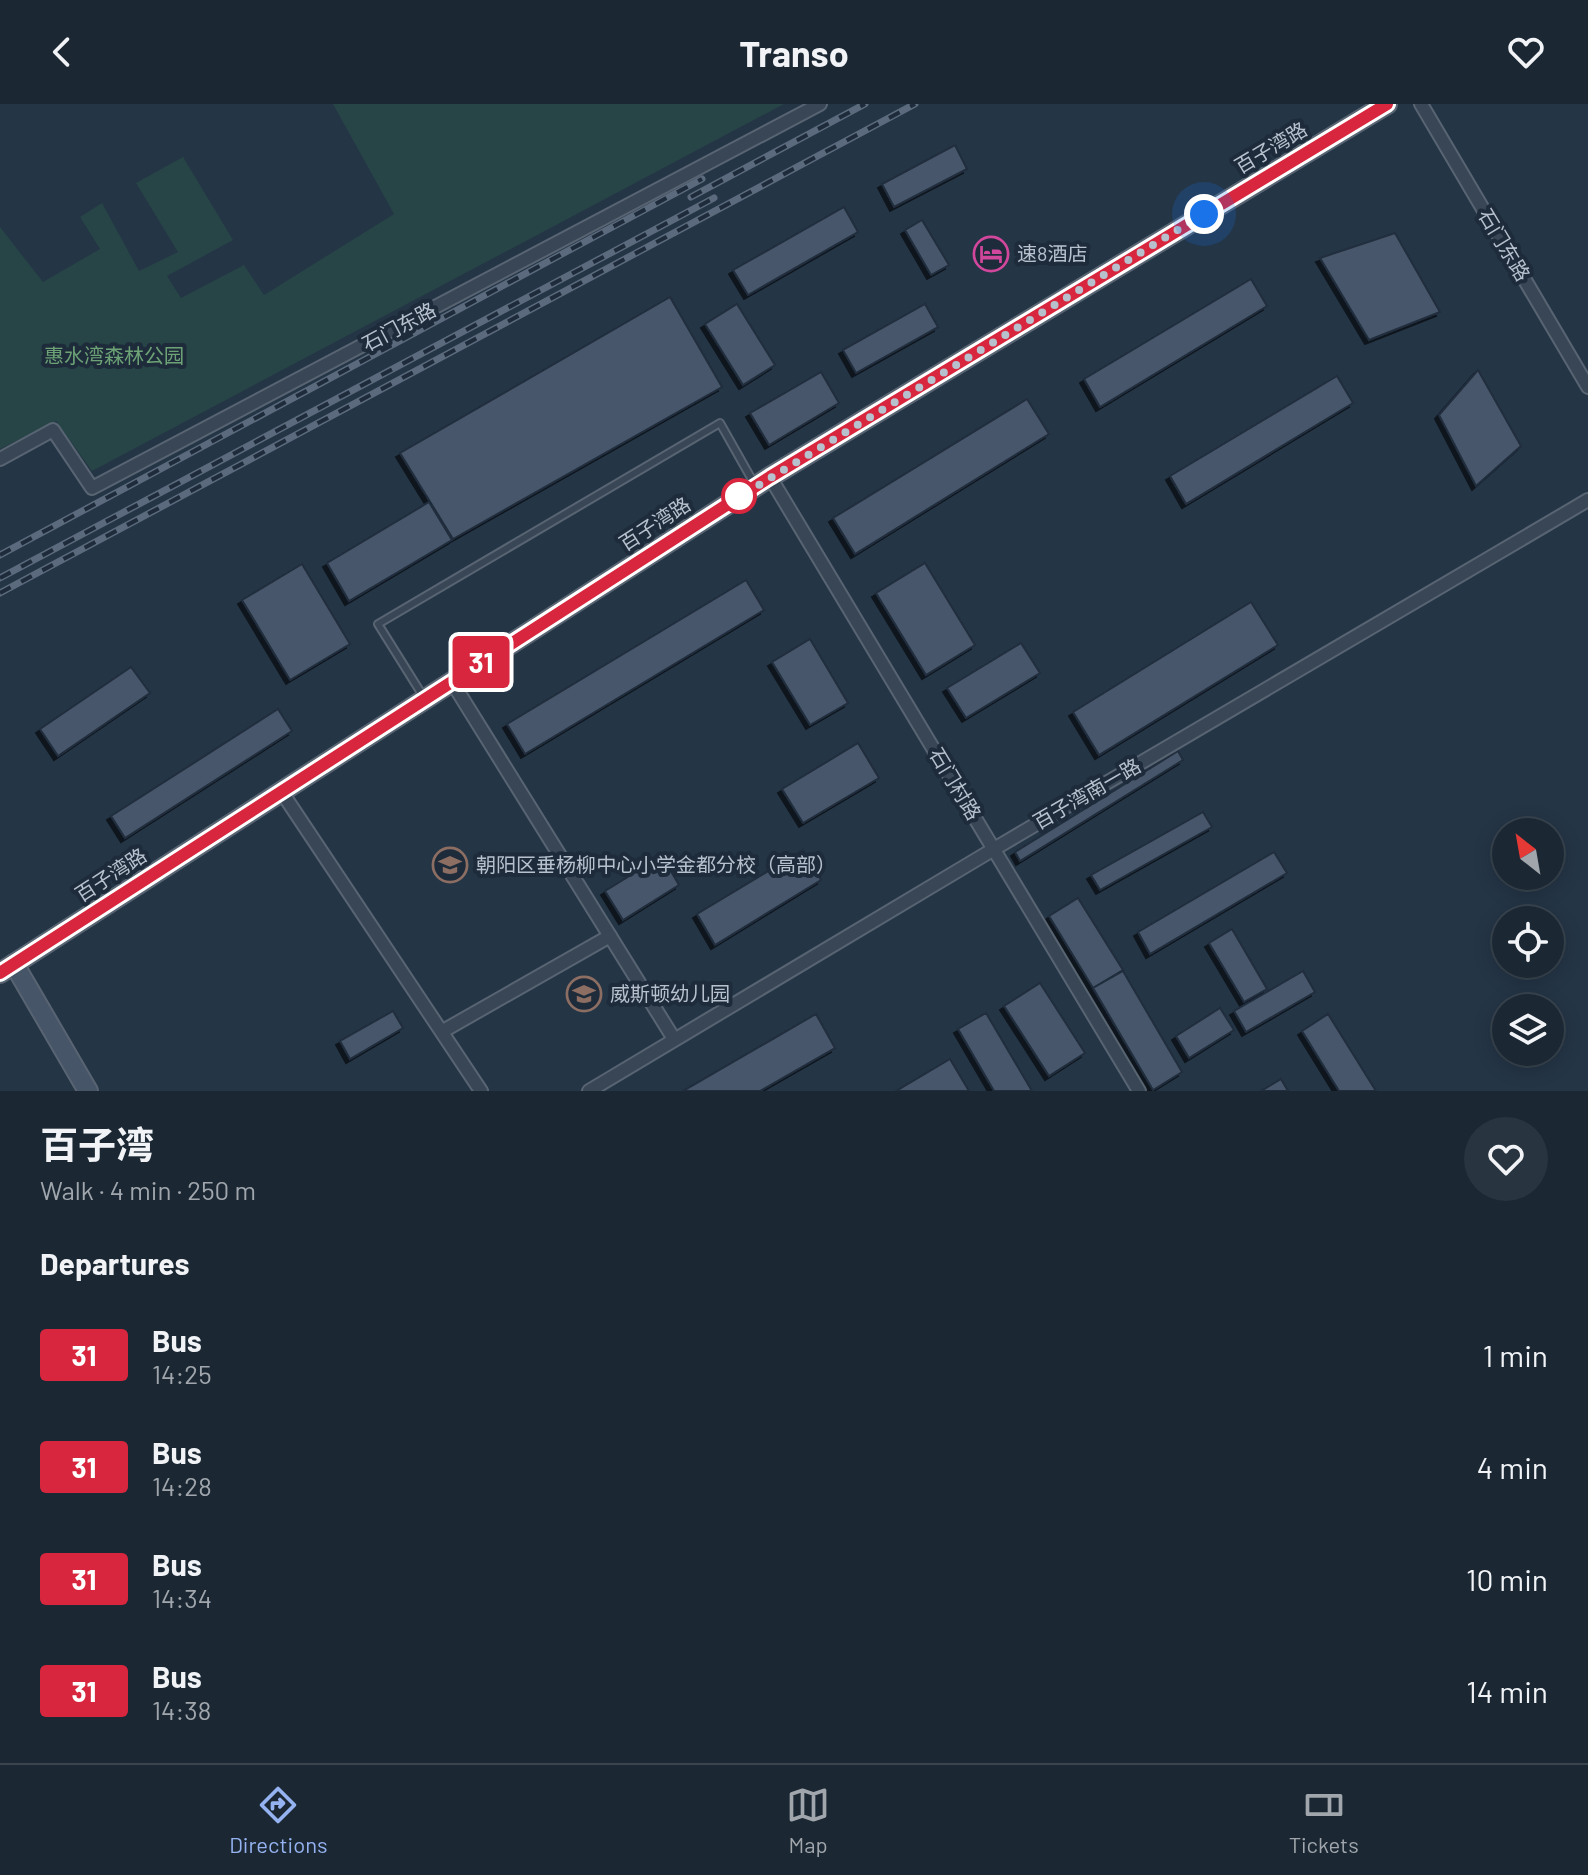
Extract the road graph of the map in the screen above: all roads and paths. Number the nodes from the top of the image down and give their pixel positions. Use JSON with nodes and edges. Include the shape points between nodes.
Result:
{"nodes":[{"id":1,"x":820,"y":104,"type":"edge"},
{"id":2,"x":1387,"y":104,"type":"edge"},
{"id":3,"x":1421,"y":104,"type":"edge"},
{"id":4,"x":1588,"y":387,"type":"edge"},
{"id":5,"x":0,"y":459,"type":"edge"},
{"id":6,"x":763,"y":481,"type":"junction"},
{"id":7,"x":1588,"y":500,"type":"edge"},
{"id":8,"x":452,"y":682,"type":"junction"},
{"id":9,"x":424,"y":699,"type":"junction"},
{"id":10,"x":281,"y":791,"type":"junction"},
{"id":11,"x":994,"y":849,"type":"junction"},
{"id":12,"x":610,"y":936,"type":"junction"},
{"id":13,"x":7,"y":969,"type":"edge"},
{"id":14,"x":443,"y":1031,"type":"junction"},
{"id":15,"x":674,"y":1039,"type":"junction"},
{"id":16,"x":88,"y":1091,"type":"edge"},
{"id":17,"x":481,"y":1091,"type":"edge"},
{"id":18,"x":589,"y":1091,"type":"edge"},
{"id":19,"x":1139,"y":1091,"type":"edge"}],
"edges":[{"from":1,"to":5,"type":"street","name":"石门东路","via":[[92,488],[53,430]]},
{"from":2,"to":6,"type":"street","name":"百子湾路"},
{"from":3,"to":4,"type":"street","name":"石门东路"},
{"from":6,"to":8,"type":"street","name":"百子湾路"},
{"from":6,"to":9,"type":"lane","via":[[720,423],[378,624]]},
{"from":6,"to":11,"type":"street","name":"石门村路"},
{"from":7,"to":11,"type":"street","name":"百子湾南一路"},
{"from":8,"to":9,"type":"street","name":"百子湾路"},
{"from":8,"to":12,"type":"street"},
{"from":9,"to":10,"type":"street","name":"百子湾路"},
{"from":10,"to":13,"type":"street","name":"百子湾路"},
{"from":10,"to":14,"type":"street"},
{"from":11,"to":15,"type":"street","name":"百子湾南一路"},
{"from":11,"to":19,"type":"street","name":"石门村路"},
{"from":12,"to":14,"type":"street"},
{"from":12,"to":15,"type":"street"},
{"from":13,"to":16,"type":"street"},
{"from":14,"to":17,"type":"street"},
{"from":15,"to":18,"type":"street","name":"百子湾南一路"}]}
